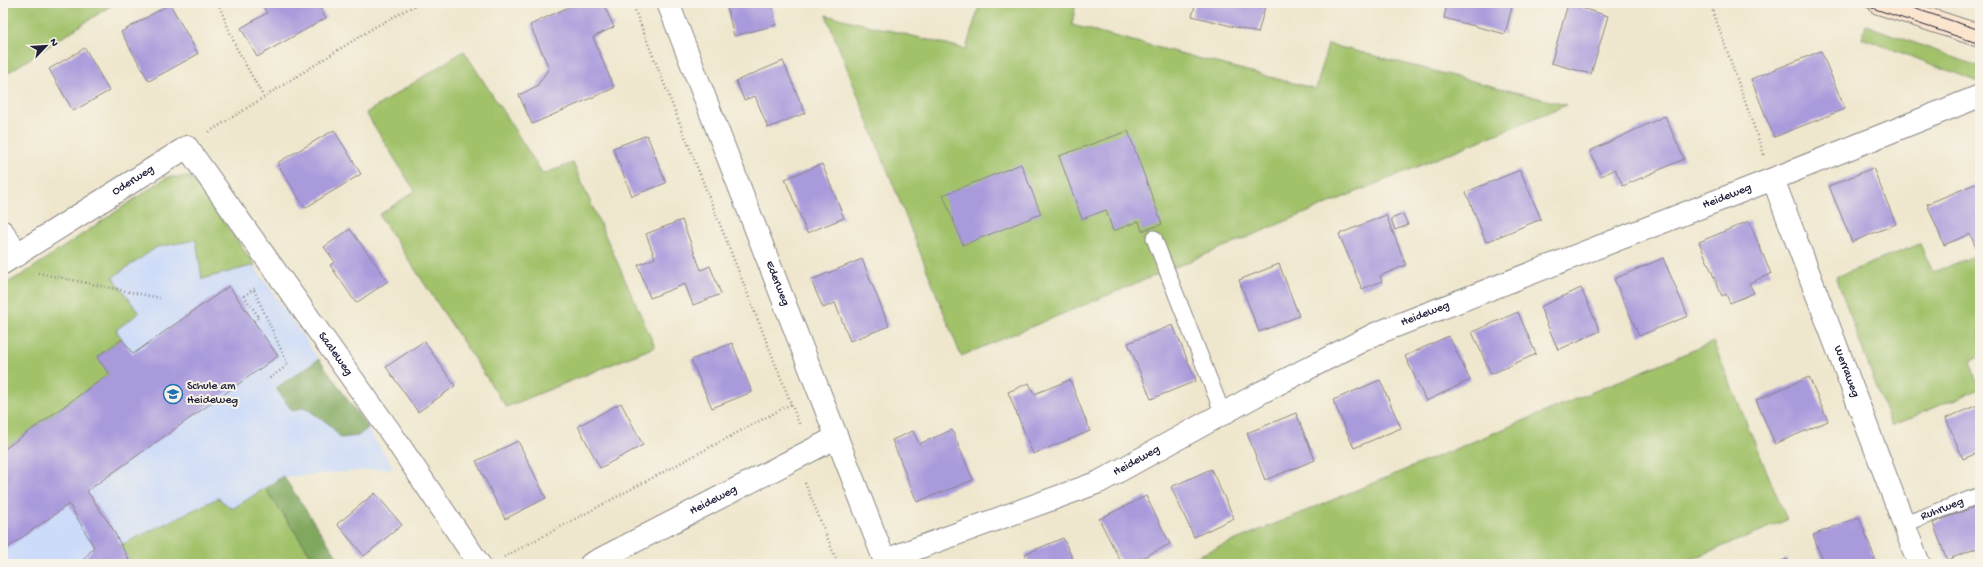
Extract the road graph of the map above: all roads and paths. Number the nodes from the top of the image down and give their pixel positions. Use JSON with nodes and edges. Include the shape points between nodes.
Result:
{"nodes":[{"id":1,"x":218,"y":3,"type":"edge"},
{"id":2,"x":419,"y":3,"type":"edge"},
{"id":3,"x":632,"y":3,"type":"edge"},
{"id":4,"x":668,"y":3,"type":"edge"},
{"id":5,"x":1710,"y":3,"type":"edge"},
{"id":6,"x":1879,"y":3,"type":"edge"},
{"id":7,"x":1980,"y":36,"type":"edge"},
{"id":8,"x":263,"y":96,"type":"junction"},
{"id":9,"x":1980,"y":96,"type":"edge"},
{"id":10,"x":187,"y":147,"type":"junction"},
{"id":11,"x":1773,"y":179,"type":"junction"},
{"id":12,"x":3,"y":232,"type":"edge"},
{"id":13,"x":1154,"y":238,"type":"dead end"},
{"id":14,"x":10,"y":259,"type":"edge"},
{"id":15,"x":254,"y":289,"type":"dead end"},
{"id":16,"x":160,"y":298,"type":"dead end"},
{"id":17,"x":246,"y":300,"type":"dead end"},
{"id":18,"x":254,"y":321,"type":"dead end"},
{"id":19,"x":267,"y":380,"type":"dead end"},
{"id":20,"x":791,"y":404,"type":"junction"},
{"id":21,"x":1223,"y":414,"type":"junction"},
{"id":22,"x":836,"y":436,"type":"junction"},
{"id":23,"x":802,"y":454,"type":"junction"},
{"id":24,"x":1980,"y":495,"type":"edge"},
{"id":25,"x":1905,"y":524,"type":"junction"},
{"id":26,"x":488,"y":562,"type":"edge"},
{"id":27,"x":886,"y":562,"type":"edge"},
{"id":28,"x":591,"y":564,"type":"edge"},
{"id":29,"x":838,"y":564,"type":"edge"},
{"id":30,"x":1919,"y":564,"type":"edge"}],
"edges":[{"from":1,"to":8,"type":"path","via":[[236,47]]},
{"from":2,"to":8,"type":"path","via":[[373,28]]},
{"from":3,"to":20,"type":"path"},
{"from":4,"to":22,"type":"street","name":"Ederweg"},
{"from":5,"to":11,"type":"path"},
{"from":6,"to":7,"type":"main road"},
{"from":8,"to":10,"type":"path"},
{"from":9,"to":11,"type":"street","name":"Heideweg"},
{"from":10,"to":14,"type":"street","name":"Oderweg"},
{"from":10,"to":26,"type":"street","name":"Saaleweg","via":[[391,433]]},
{"from":11,"to":21,"type":"street","name":"Heideweg","via":[[1375,334]]},
{"from":11,"to":25,"type":"street","name":"Werraweg"},
{"from":12,"to":14,"type":"street"},
{"from":13,"to":21,"type":"lane"},
{"from":14,"to":16,"type":"path","via":[[27,270]]},
{"from":15,"to":19,"type":"path","via":[[288,364]]},
{"from":17,"to":18,"type":"path","via":[[259,317]]},
{"from":20,"to":23,"type":"path"},
{"from":20,"to":26,"type":"path"},
{"from":21,"to":27,"type":"street","name":"Heideweg","via":[[1099,482]]},
{"from":22,"to":23,"type":"street","name":"Heideweg"},
{"from":22,"to":27,"type":"street","name":"Ederweg"},
{"from":23,"to":28,"type":"street","name":"Heideweg"},
{"from":23,"to":29,"type":"path"},
{"from":24,"to":25,"type":"lane","name":"Ruhrweg"},
{"from":25,"to":30,"type":"street","name":"Werraweg"}]}
